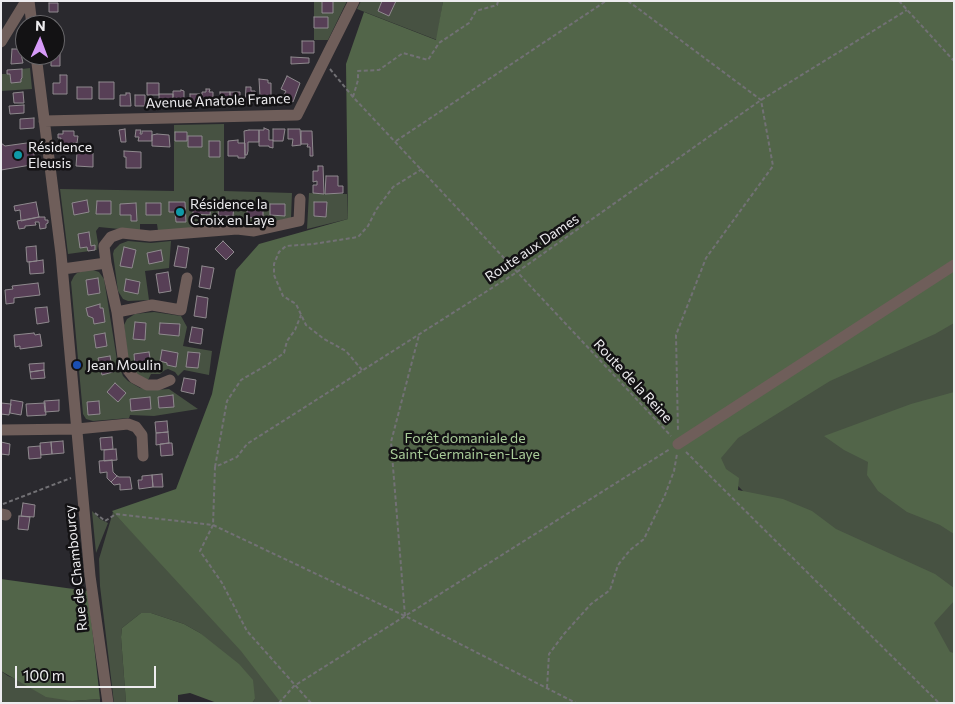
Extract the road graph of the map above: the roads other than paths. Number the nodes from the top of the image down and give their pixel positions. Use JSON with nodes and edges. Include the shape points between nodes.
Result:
{"nodes":[{"id":1,"x":28,"y":1,"type":"edge"},
{"id":2,"x":354,"y":1,"type":"edge"},
{"id":3,"x":30,"y":15,"type":"edge"},
{"id":4,"x":1,"y":42,"type":"edge"},
{"id":5,"x":37,"y":65,"type":"edge"},
{"id":6,"x":44,"y":121,"type":"junction"},
{"id":7,"x":300,"y":199,"type":"dead end"},
{"id":8,"x":106,"y":263,"type":"junction"},
{"id":9,"x":954,"y":266,"type":"edge"},
{"id":10,"x":63,"y":269,"type":"junction"},
{"id":11,"x":188,"y":278,"type":"dead end"},
{"id":12,"x":117,"y":312,"type":"junction"},
{"id":13,"x":170,"y":380,"type":"dead end"},
{"id":14,"x":77,"y":429,"type":"junction"},
{"id":15,"x":1,"y":430,"type":"edge"},
{"id":16,"x":678,"y":444,"type":"road end"},
{"id":17,"x":143,"y":456,"type":"dead end"},
{"id":18,"x":108,"y":703,"type":"edge"}],
"edges":[{"from":1,"to":3,"type":"street"},
{"from":1,"to":4,"type":"street"},
{"from":2,"to":6,"type":"street","name":"Avenue Anatole France","via":[[297,115]]},
{"from":5,"to":6,"type":"street","name":"Rue de Chambourcy"},
{"from":6,"to":10,"type":"street","name":"Rue de Chambourcy"},
{"from":7,"to":8,"type":"street","via":[[299,222],[254,231],[237,229],[150,236],[122,233],[111,237],[104,246]]},
{"from":8,"to":10,"type":"street"},
{"from":8,"to":12,"type":"street"},
{"from":9,"to":16,"type":"street"},
{"from":10,"to":14,"type":"street","name":"Rue de Chambourcy"},
{"from":11,"to":12,"type":"street","via":[[181,310],[152,305]]},
{"from":12,"to":13,"type":"street","via":[[124,365],[134,378],[146,385]]},
{"from":14,"to":15,"type":"street"},
{"from":14,"to":17,"type":"street","via":[[128,424],[136,427],[142,435]]},
{"from":14,"to":18,"type":"street","name":"Rue de Chambourcy","via":[[90,576]]}]}
